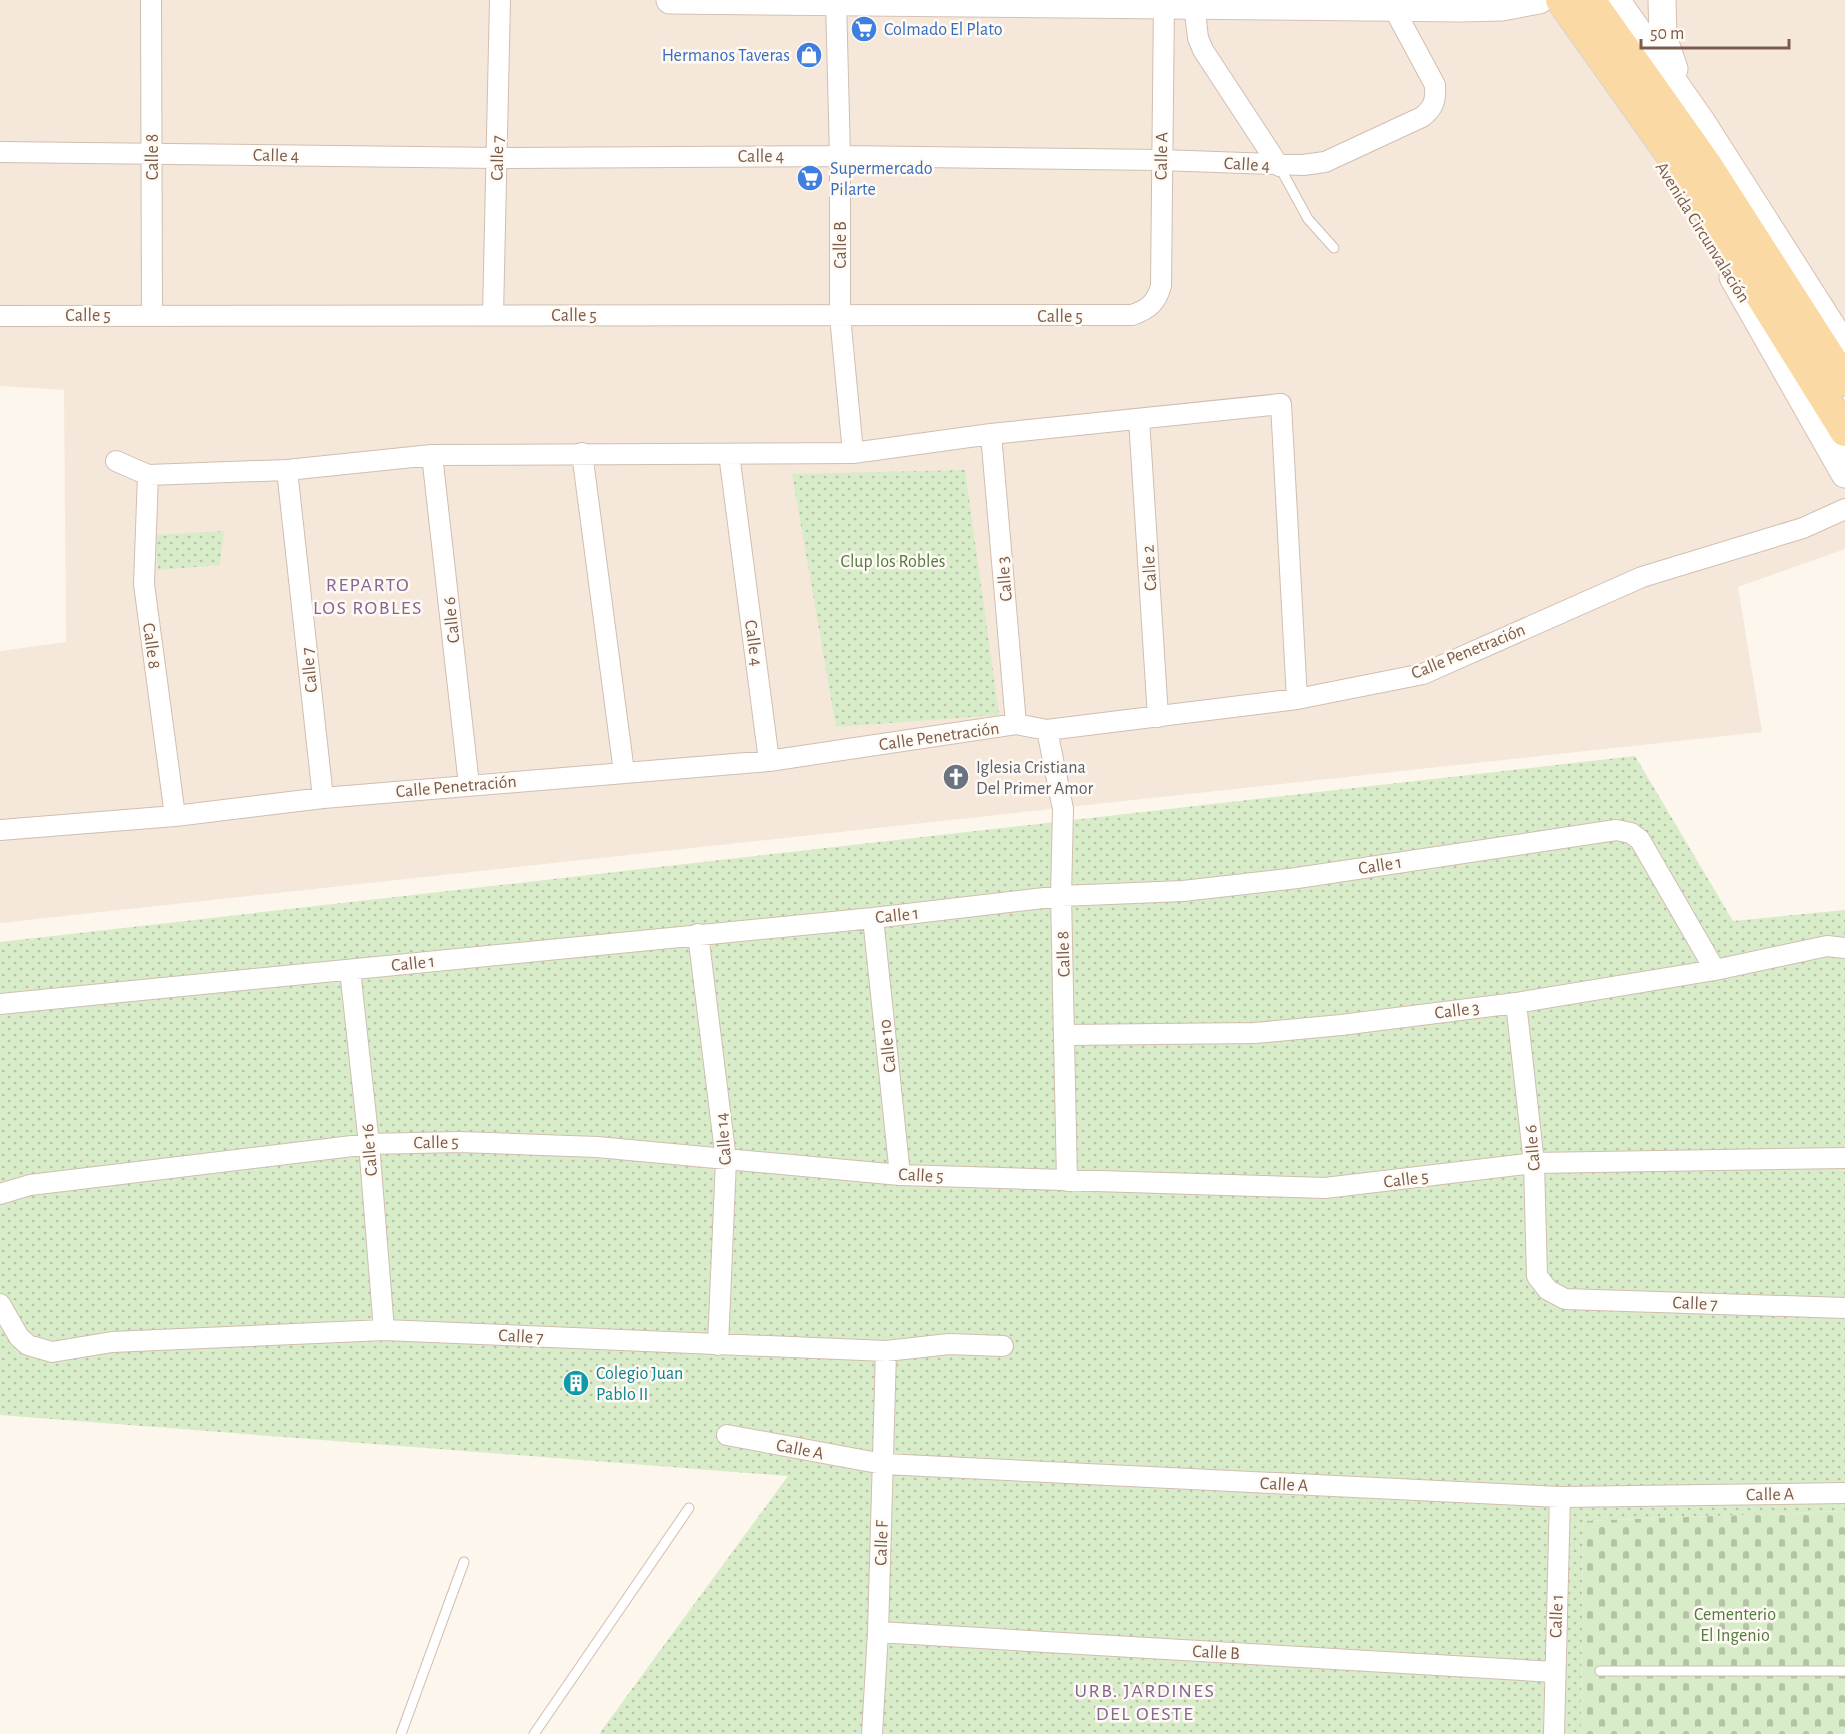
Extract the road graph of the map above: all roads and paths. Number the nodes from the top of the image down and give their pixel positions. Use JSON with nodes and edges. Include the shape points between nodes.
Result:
{"nodes":[{"id":1,"x":151,"y":0,"type":"edge"},
{"id":2,"x":500,"y":0,"type":"edge"},
{"id":3,"x":670,"y":0,"type":"edge"},
{"id":4,"x":1539,"y":0,"type":"edge"},
{"id":5,"x":1545,"y":0,"type":"edge"},
{"id":6,"x":1561,"y":0,"type":"edge"},
{"id":7,"x":1590,"y":0,"type":"edge"},
{"id":8,"x":1616,"y":0,"type":"edge"},
{"id":9,"x":1662,"y":0,"type":"edge"},
{"id":10,"x":836,"y":1,"type":"edge"},
{"id":11,"x":1164,"y":2,"type":"edge"},
{"id":12,"x":1194,"y":4,"type":"junction"},
{"id":13,"x":1393,"y":7,"type":"junction"},
{"id":14,"x":1701,"y":121,"type":"junction"},
{"id":15,"x":0,"y":152,"type":"edge"},
{"id":16,"x":152,"y":153,"type":"junction"},
{"id":17,"x":840,"y":156,"type":"junction"},
{"id":18,"x":498,"y":158,"type":"junction"},
{"id":19,"x":1161,"y":160,"type":"junction"},
{"id":20,"x":1279,"y":166,"type":"junction"},
{"id":21,"x":1698,"y":173,"type":"junction"},
{"id":22,"x":1334,"y":248,"type":"dead end"},
{"id":23,"x":1148,"y":309,"type":"joint"},
{"id":24,"x":152,"y":315,"type":"junction"},
{"id":25,"x":493,"y":315,"type":"junction"},
{"id":26,"x":840,"y":315,"type":"junction"},
{"id":27,"x":0,"y":316,"type":"edge"},
{"id":28,"x":1845,"y":347,"type":"edge"},
{"id":29,"x":1845,"y":381,"type":"edge"},
{"id":30,"x":1139,"y":419,"type":"junction"},
{"id":31,"x":1845,"y":431,"type":"edge"},
{"id":32,"x":991,"y":434,"type":"junction"},
{"id":33,"x":582,"y":453,"type":"junction"},
{"id":34,"x":853,"y":453,"type":"junction"},
{"id":35,"x":432,"y":454,"type":"junction"},
{"id":36,"x":729,"y":454,"type":"junction"},
{"id":37,"x":116,"y":461,"type":"dead end"},
{"id":38,"x":287,"y":470,"type":"junction"},
{"id":39,"x":1845,"y":474,"type":"edge"},
{"id":40,"x":148,"y":475,"type":"junction"},
{"id":41,"x":1845,"y":509,"type":"edge"},
{"id":42,"x":1297,"y":699,"type":"junction"},
{"id":43,"x":1158,"y":717,"type":"junction"},
{"id":44,"x":1016,"y":724,"type":"junction"},
{"id":45,"x":1047,"y":730,"type":"junction"},
{"id":46,"x":769,"y":760,"type":"junction"},
{"id":47,"x":624,"y":772,"type":"junction"},
{"id":48,"x":469,"y":785,"type":"junction"},
{"id":49,"x":323,"y":798,"type":"junction"},
{"id":50,"x":175,"y":816,"type":"junction"},
{"id":51,"x":0,"y":830,"type":"edge"},
{"id":52,"x":1061,"y":896,"type":"junction"},
{"id":53,"x":873,"y":918,"type":"junction"},
{"id":54,"x":698,"y":934,"type":"junction"},
{"id":55,"x":1845,"y":948,"type":"edge"},
{"id":56,"x":350,"y":970,"type":"junction"},
{"id":57,"x":1715,"y":970,"type":"junction"},
{"id":58,"x":1516,"y":1003,"type":"junction"},
{"id":59,"x":0,"y":1004,"type":"edge"},
{"id":60,"x":1065,"y":1035,"type":"junction"},
{"id":61,"x":369,"y":1144,"type":"junction"},
{"id":62,"x":1845,"y":1158,"type":"edge"},
{"id":63,"x":726,"y":1160,"type":"junction"},
{"id":64,"x":1534,"y":1163,"type":"junction"},
{"id":65,"x":900,"y":1174,"type":"junction"},
{"id":66,"x":1067,"y":1180,"type":"junction"},
{"id":67,"x":0,"y":1194,"type":"edge"},
{"id":68,"x":1548,"y":1290,"type":"joint"},
{"id":69,"x":0,"y":1304,"type":"edge"},
{"id":70,"x":1845,"y":1308,"type":"edge"},
{"id":71,"x":384,"y":1330,"type":"junction"},
{"id":72,"x":718,"y":1345,"type":"junction"},
{"id":73,"x":1004,"y":1346,"type":"dead end"},
{"id":74,"x":886,"y":1351,"type":"junction"},
{"id":75,"x":727,"y":1435,"type":"dead end"},
{"id":76,"x":883,"y":1464,"type":"junction"},
{"id":77,"x":1845,"y":1493,"type":"edge"},
{"id":78,"x":1560,"y":1497,"type":"junction"},
{"id":79,"x":689,"y":1508,"type":"dead end"},
{"id":80,"x":464,"y":1562,"type":"dead end"},
{"id":81,"x":878,"y":1632,"type":"junction"},
{"id":82,"x":1600,"y":1671,"type":"dead end"},
{"id":83,"x":1845,"y":1671,"type":"edge"},
{"id":84,"x":1555,"y":1672,"type":"junction"},
{"id":85,"x":401,"y":1734,"type":"edge"},
{"id":86,"x":534,"y":1734,"type":"edge"},
{"id":87,"x":872,"y":1734,"type":"edge"},
{"id":88,"x":1554,"y":1734,"type":"edge"}],
"edges":[{"from":1,"to":16,"type":"street","name":"Calle 8"},
{"from":2,"to":18,"type":"street","name":"Calle 7"},
{"from":3,"to":10,"type":"main road"},
{"from":4,"to":13,"type":"main road","via":[[1502,7]]},
{"from":5,"to":39,"type":"main road","name":"Avenida Circunvalación","via":[[1713,242]]},
{"from":6,"to":21,"type":"main road","name":"Avenida Circunvalación"},
{"from":7,"to":21,"type":"main road","name":"Avenida Circunvalación"},
{"from":8,"to":14,"type":"main road"},
{"from":9,"to":14,"type":"main road","via":[[1663,37]]},
{"from":10,"to":11,"type":"main road"},
{"from":10,"to":17,"type":"street","name":"Calle B"},
{"from":11,"to":12,"type":"main road"},
{"from":11,"to":19,"type":"street","name":"Calle A"},
{"from":12,"to":13,"type":"main road"},
{"from":12,"to":20,"type":"street","via":[[1203,50]]},
{"from":13,"to":20,"type":"street","name":"Calle 4","via":[[1435,85],[1433,109],[1325,162]]},
{"from":14,"to":28,"type":"main road"},
{"from":15,"to":16,"type":"street","name":"Calle 4"},
{"from":16,"to":18,"type":"street","name":"Calle 4"},
{"from":16,"to":24,"type":"street","name":"Calle 8"},
{"from":17,"to":18,"type":"street","name":"Calle 4"},
{"from":17,"to":19,"type":"street","name":"Calle 4"},
{"from":17,"to":26,"type":"street","name":"Calle B"},
{"from":18,"to":25,"type":"street","name":"Calle 7"},
{"from":19,"to":20,"type":"street","name":"Calle 4"},
{"from":19,"to":23,"type":"street","name":"Calle A","via":[[1161,286]]},
{"from":20,"to":22,"type":"lane","via":[[1308,219]]},
{"from":21,"to":29,"type":"main road","name":"Avenida Circunvalación"},
{"from":21,"to":31,"type":"main road","name":"Avenida Circunvalación"},
{"from":23,"to":26,"type":"street","name":"Calle 5","via":[[1114,316]]},
{"from":24,"to":25,"type":"street","name":"Calle 5"},
{"from":24,"to":27,"type":"street","name":"Calle 5"},
{"from":25,"to":26,"type":"street","name":"Calle 5"},
{"from":26,"to":34,"type":"street","name":"Calle B"},
{"from":30,"to":32,"type":"street"},
{"from":30,"to":42,"type":"street","via":[[1281,404]]},
{"from":30,"to":43,"type":"street","name":"Calle 2"},
{"from":32,"to":34,"type":"street"},
{"from":32,"to":44,"type":"street","name":"Calle 3"},
{"from":33,"to":35,"type":"street"},
{"from":33,"to":36,"type":"street"},
{"from":33,"to":47,"type":"street"},
{"from":34,"to":36,"type":"street"},
{"from":35,"to":38,"type":"street"},
{"from":35,"to":48,"type":"street","name":"Calle 6"},
{"from":36,"to":46,"type":"street","name":"Calle 4"},
{"from":37,"to":40,"type":"street"},
{"from":38,"to":40,"type":"street"},
{"from":38,"to":49,"type":"street","name":"Calle 7"},
{"from":40,"to":50,"type":"street","name":"Calle 8","via":[[144,584]]},
{"from":41,"to":42,"type":"street","name":"Calle Penetración","via":[[1803,528],[1642,577],[1423,674]]},
{"from":42,"to":43,"type":"street","name":"Calle Penetración"},
{"from":43,"to":45,"type":"street","name":"Calle Penetración"},
{"from":44,"to":45,"type":"street","name":"Calle Penetración"},
{"from":44,"to":46,"type":"street","name":"Calle Penetración"},
{"from":45,"to":52,"type":"street","name":"Calle 8","via":[[1063,809]]},
{"from":46,"to":47,"type":"street","name":"Calle Penetración"},
{"from":47,"to":48,"type":"street","name":"Calle Penetración"},
{"from":48,"to":49,"type":"street","name":"Calle Penetración"},
{"from":49,"to":50,"type":"street","name":"Calle Penetración"},
{"from":50,"to":51,"type":"street","name":"Calle Penetración"},
{"from":52,"to":53,"type":"street","name":"Calle 1"},
{"from":52,"to":57,"type":"street","name":"Calle 1","via":[[1183,891],[1297,878],[1616,830],[1640,840]]},
{"from":52,"to":60,"type":"street","name":"Calle 8"},
{"from":53,"to":54,"type":"street","name":"Calle 1"},
{"from":53,"to":65,"type":"street","name":"Calle 10"},
{"from":54,"to":56,"type":"street","name":"Calle 1"},
{"from":54,"to":63,"type":"street","name":"Calle 14"},
{"from":55,"to":57,"type":"street","name":"Calle 3","via":[[1827,946]]},
{"from":56,"to":59,"type":"street","name":"Calle 1"},
{"from":56,"to":61,"type":"street","name":"Calle 16"},
{"from":57,"to":58,"type":"street","name":"Calle 3"},
{"from":58,"to":60,"type":"street","name":"Calle 3","via":[[1255,1033]]},
{"from":58,"to":64,"type":"street","name":"Calle 6"},
{"from":60,"to":66,"type":"street","name":"Calle 8"},
{"from":61,"to":63,"type":"street","name":"Calle 5","via":[[459,1142],[597,1147]]},
{"from":61,"to":67,"type":"street","name":"Calle 5","via":[[30,1185]]},
{"from":61,"to":71,"type":"street","name":"Calle 16"},
{"from":62,"to":64,"type":"street","name":"Calle 5"},
{"from":63,"to":65,"type":"street","name":"Calle 5"},
{"from":63,"to":72,"type":"street","name":"Calle 14"},
{"from":64,"to":66,"type":"street","name":"Calle 5","via":[[1325,1188]]},
{"from":64,"to":68,"type":"street","name":"Calle 6","via":[[1537,1276]]},
{"from":65,"to":66,"type":"street","name":"Calle 5"},
{"from":68,"to":70,"type":"street","name":"Calle 7","via":[[1565,1299]]},
{"from":69,"to":71,"type":"street","name":"Calle 7","via":[[19,1337],[40,1350],[63,1352],[112,1342]]},
{"from":71,"to":72,"type":"street","name":"Calle 7"},
{"from":72,"to":74,"type":"street","name":"Calle 7"},
{"from":73,"to":74,"type":"street","name":"Calle 7","via":[[949,1344]]},
{"from":74,"to":76,"type":"street","name":"Calle F"},
{"from":75,"to":76,"type":"street","name":"Calle A"},
{"from":76,"to":78,"type":"street","name":"Calle A"},
{"from":76,"to":81,"type":"street","name":"Calle F"},
{"from":77,"to":78,"type":"street","name":"Calle A"},
{"from":78,"to":84,"type":"street","name":"Calle 1"},
{"from":79,"to":86,"type":"lane"},
{"from":80,"to":85,"type":"lane"},
{"from":81,"to":84,"type":"street","name":"Calle B"},
{"from":81,"to":87,"type":"street","name":"Calle F"},
{"from":82,"to":83,"type":"lane"},
{"from":84,"to":88,"type":"street","name":"Calle 1"}]}
